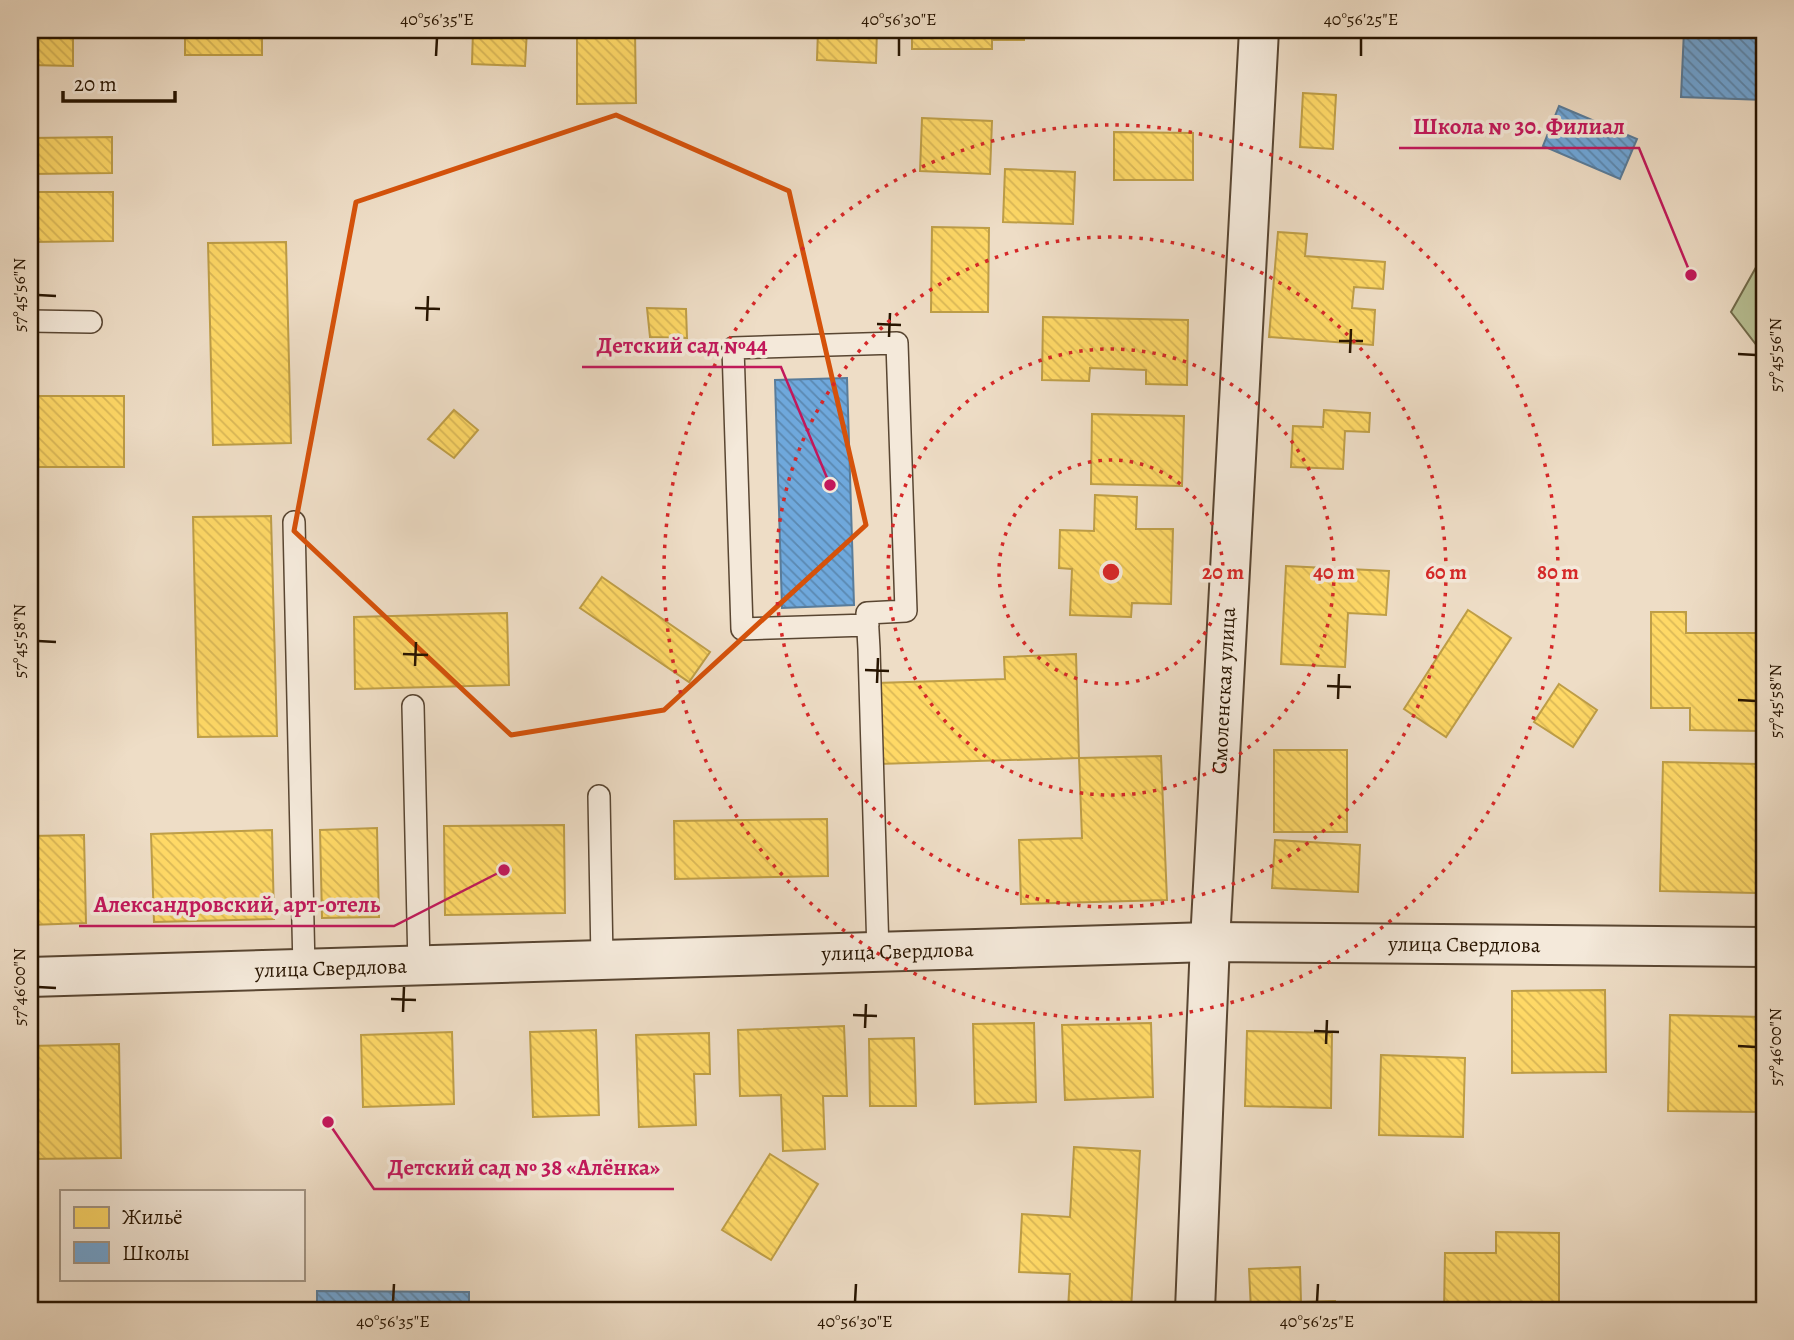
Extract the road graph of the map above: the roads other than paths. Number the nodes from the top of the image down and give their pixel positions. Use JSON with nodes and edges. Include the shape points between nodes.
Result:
{"nodes":[{"id":1,"x":1259,"y":30,"type":"edge"},
{"id":2,"x":30,"y":321,"type":"edge"},
{"id":3,"x":91,"y":321,"type":"dead end"},
{"id":4,"x":294,"y":522,"type":"dead end"},
{"id":5,"x":868,"y":625,"type":"junction"},
{"id":6,"x":413,"y":706,"type":"dead end"},
{"id":7,"x":599,"y":796,"type":"dead end"},
{"id":8,"x":1210,"y":942,"type":"junction"},
{"id":9,"x":1764,"y":947,"type":"edge"},
{"id":10,"x":878,"y":952,"type":"junction"},
{"id":11,"x":602,"y":960,"type":"junction"},
{"id":12,"x":419,"y":965,"type":"junction"},
{"id":13,"x":304,"y":969,"type":"junction"},
{"id":14,"x":30,"y":977,"type":"edge"},
{"id":15,"x":1195,"y":1310,"type":"edge"}],
"edges":[{"from":1,"to":8,"type":"street","name":"Смоленская улица"},
{"from":2,"to":3,"type":"lane"},
{"from":4,"to":13,"type":"lane"},
{"from":5,"to":5,"type":"lane","via":[[867,613],[906,611],[897,344],[733,348],[742,629]]},
{"from":5,"to":10,"type":"lane"},
{"from":6,"to":12,"type":"lane"},
{"from":7,"to":11,"type":"lane"},
{"from":8,"to":9,"type":"street","name":"улица Свердлова"},
{"from":8,"to":10,"type":"street","name":"улица Свердлова"},
{"from":8,"to":15,"type":"street","name":"Смоленская улица"},
{"from":10,"to":11,"type":"street","name":"улица Свердлова"},
{"from":11,"to":12,"type":"street","name":"улица Свердлова"},
{"from":12,"to":13,"type":"street","name":"улица Свердлова"},
{"from":13,"to":14,"type":"street","name":"улица Свердлова"}]}
